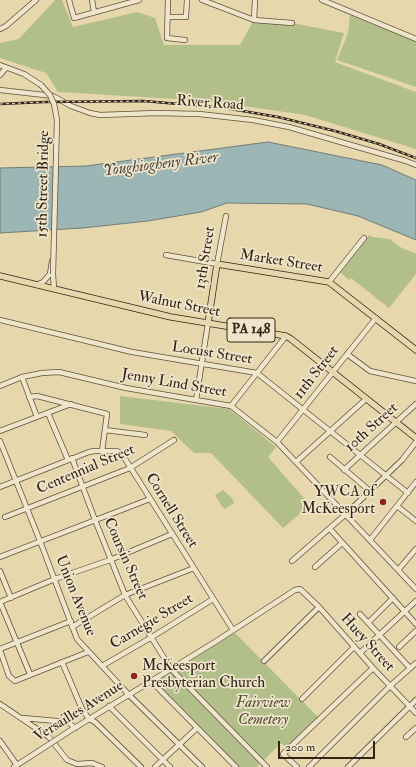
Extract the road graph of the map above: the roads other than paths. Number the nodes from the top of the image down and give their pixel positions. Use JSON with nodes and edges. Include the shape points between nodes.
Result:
{"nodes":[{"id":1,"x":36,"y":0,"type":"edge"},
{"id":2,"x":69,"y":0,"type":"edge"},
{"id":3,"x":92,"y":0,"type":"edge"},
{"id":4,"x":139,"y":0,"type":"edge"},
{"id":5,"x":168,"y":0,"type":"edge"},
{"id":6,"x":188,"y":0,"type":"edge"},
{"id":7,"x":202,"y":0,"type":"edge"},
{"id":8,"x":255,"y":0,"type":"edge"},
{"id":9,"x":322,"y":0,"type":"edge"},
{"id":10,"x":94,"y":12,"type":"junction"},
{"id":11,"x":168,"y":18,"type":"junction"},
{"id":12,"x":254,"y":20,"type":"junction"},
{"id":13,"x":292,"y":22,"type":"dead end"},
{"id":14,"x":0,"y":29,"type":"edge"},
{"id":15,"x":416,"y":39,"type":"edge"},
{"id":16,"x":185,"y":40,"type":"dead end"},
{"id":17,"x":0,"y":65,"type":"edge"},
{"id":18,"x":6,"y":68,"type":"junction"},
{"id":19,"x":0,"y":75,"type":"edge"},
{"id":20,"x":0,"y":90,"type":"edge"},
{"id":21,"x":416,"y":165,"type":"edge"},
{"id":22,"x":226,"y":216,"type":"dead end"},
{"id":23,"x":364,"y":238,"type":"dead end"},
{"id":24,"x":166,"y":255,"type":"dead end"},
{"id":25,"x":217,"y":264,"type":"junction"},
{"id":26,"x":52,"y":274,"type":"junction"},
{"id":27,"x":0,"y":276,"type":"edge"},
{"id":28,"x":329,"y":282,"type":"junction"},
{"id":29,"x":36,"y":285,"type":"junction"},
{"id":30,"x":54,"y":289,"type":"junction"},
{"id":31,"x":376,"y":318,"type":"junction"},
{"id":32,"x":0,"y":320,"type":"edge"},
{"id":33,"x":208,"y":323,"type":"junction"},
{"id":34,"x":286,"y":336,"type":"junction"},
{"id":35,"x":416,"y":350,"type":"edge"},
{"id":36,"x":347,"y":354,"type":"junction"},
{"id":37,"x":201,"y":365,"type":"junction"},
{"id":38,"x":333,"y":372,"type":"junction"},
{"id":39,"x":257,"y":373,"type":"junction"},
{"id":40,"x":22,"y":377,"type":"junction"},
{"id":41,"x":416,"y":381,"type":"edge"},
{"id":42,"x":0,"y":386,"type":"edge"},
{"id":43,"x":29,"y":397,"type":"junction"},
{"id":44,"x":366,"y":399,"type":"junction"},
{"id":45,"x":196,"y":400,"type":"junction"},
{"id":46,"x":71,"y":404,"type":"junction"},
{"id":47,"x":415,"y":405,"type":"edge"},
{"id":48,"x":231,"y":406,"type":"junction"},
{"id":49,"x":303,"y":410,"type":"junction"},
{"id":50,"x":48,"y":413,"type":"junction"},
{"id":51,"x":37,"y":417,"type":"junction"},
{"id":52,"x":396,"y":422,"type":"junction"},
{"id":53,"x":105,"y":430,"type":"junction"},
{"id":54,"x":0,"y":431,"type":"edge"},
{"id":55,"x":330,"y":432,"type":"junction"},
{"id":56,"x":145,"y":435,"type":"dead end"},
{"id":57,"x":416,"y":438,"type":"edge"},
{"id":58,"x":174,"y":440,"type":"dead end"},
{"id":59,"x":0,"y":441,"type":"edge"},
{"id":60,"x":277,"y":442,"type":"junction"},
{"id":61,"x":416,"y":442,"type":"edge"},
{"id":62,"x":102,"y":451,"type":"junction"},
{"id":63,"x":360,"y":455,"type":"junction"},
{"id":64,"x":330,"y":457,"type":"dead end"},
{"id":65,"x":70,"y":460,"type":"junction"},
{"id":66,"x":296,"y":462,"type":"junction"},
{"id":67,"x":130,"y":468,"type":"junction"},
{"id":68,"x":344,"y":470,"type":"junction"},
{"id":69,"x":386,"y":476,"type":"junction"},
{"id":70,"x":16,"y":481,"type":"junction"},
{"id":71,"x":416,"y":482,"type":"edge"},
{"id":72,"x":0,"y":487,"type":"edge"},
{"id":73,"x":82,"y":487,"type":"junction"},
{"id":74,"x":370,"y":491,"type":"junction"},
{"id":75,"x":408,"y":493,"type":"junction"},
{"id":76,"x":150,"y":499,"type":"junction"},
{"id":77,"x":397,"y":506,"type":"junction"},
{"id":78,"x":27,"y":508,"type":"junction"},
{"id":79,"x":346,"y":514,"type":"junction"},
{"id":80,"x":6,"y":517,"type":"dead end"},
{"id":81,"x":95,"y":520,"type":"junction"},
{"id":82,"x":416,"y":522,"type":"edge"},
{"id":83,"x":330,"y":529,"type":"junction"},
{"id":84,"x":172,"y":534,"type":"junction"},
{"id":85,"x":370,"y":540,"type":"junction"},
{"id":86,"x":40,"y":541,"type":"junction"},
{"id":87,"x":342,"y":543,"type":"junction"},
{"id":88,"x":416,"y":549,"type":"edge"},
{"id":89,"x":0,"y":557,"type":"edge"},
{"id":90,"x":110,"y":560,"type":"junction"},
{"id":91,"x":292,"y":561,"type":"dead end"},
{"id":92,"x":315,"y":567,"type":"dead end"},
{"id":93,"x":194,"y":568,"type":"junction"},
{"id":94,"x":0,"y":570,"type":"edge"},
{"id":95,"x":398,"y":570,"type":"junction"},
{"id":96,"x":54,"y":579,"type":"junction"},
{"id":97,"x":300,"y":589,"type":"joint"},
{"id":98,"x":416,"y":589,"type":"edge"},
{"id":99,"x":125,"y":595,"type":"junction"},
{"id":100,"x":11,"y":598,"type":"junction"},
{"id":101,"x":393,"y":598,"type":"junction"},
{"id":102,"x":213,"y":599,"type":"junction"},
{"id":103,"x":416,"y":601,"type":"edge"},
{"id":104,"x":0,"y":602,"type":"edge"},
{"id":105,"x":318,"y":607,"type":"junction"},
{"id":106,"x":405,"y":611,"type":"junction"},
{"id":107,"x":360,"y":614,"type":"dead end"},
{"id":108,"x":71,"y":621,"type":"junction"},
{"id":109,"x":368,"y":623,"type":"junction"},
{"id":110,"x":416,"y":624,"type":"edge"},
{"id":111,"x":72,"y":627,"type":"junction"},
{"id":112,"x":233,"y":630,"type":"junction"},
{"id":113,"x":416,"y":631,"type":"edge"},
{"id":114,"x":380,"y":635,"type":"junction"},
{"id":115,"x":152,"y":637,"type":"junction"},
{"id":116,"x":16,"y":643,"type":"junction"},
{"id":117,"x":354,"y":647,"type":"junction"},
{"id":118,"x":399,"y":647,"type":"dead end"},
{"id":119,"x":0,"y":650,"type":"edge"},
{"id":120,"x":88,"y":652,"type":"junction"},
{"id":121,"x":360,"y":653,"type":"junction"},
{"id":122,"x":264,"y":661,"type":"dead end"},
{"id":123,"x":62,"y":662,"type":"junction"},
{"id":124,"x":416,"y":663,"type":"edge"},
{"id":125,"x":102,"y":666,"type":"junction"},
{"id":126,"x":373,"y":668,"type":"junction"},
{"id":127,"x":410,"y":668,"type":"junction"},
{"id":128,"x":171,"y":669,"type":"junction"},
{"id":129,"x":30,"y":674,"type":"junction"},
{"id":130,"x":151,"y":681,"type":"junction"},
{"id":131,"x":390,"y":686,"type":"junction"},
{"id":132,"x":129,"y":694,"type":"junction"},
{"id":133,"x":302,"y":699,"type":"dead end"},
{"id":134,"x":416,"y":700,"type":"edge"},
{"id":135,"x":0,"y":704,"type":"edge"},
{"id":136,"x":110,"y":706,"type":"junction"},
{"id":137,"x":410,"y":706,"type":"junction"},
{"id":138,"x":416,"y":713,"type":"edge"},
{"id":139,"x":22,"y":718,"type":"junction"},
{"id":140,"x":89,"y":719,"type":"junction"},
{"id":141,"x":75,"y":728,"type":"junction"},
{"id":142,"x":197,"y":728,"type":"junction"},
{"id":143,"x":416,"y":728,"type":"edge"},
{"id":144,"x":406,"y":738,"type":"dead end"},
{"id":145,"x":0,"y":741,"type":"edge"},
{"id":146,"x":180,"y":744,"type":"junction"},
{"id":147,"x":163,"y":760,"type":"junction"},
{"id":148,"x":19,"y":766,"type":"edge"},
{"id":149,"x":102,"y":767,"type":"edge"},
{"id":150,"x":141,"y":767,"type":"edge"},
{"id":151,"x":155,"y":767,"type":"edge"},
{"id":152,"x":170,"y":767,"type":"edge"},
{"id":153,"x":202,"y":767,"type":"edge"},
{"id":154,"x":234,"y":767,"type":"edge"},
{"id":155,"x":266,"y":767,"type":"edge"},
{"id":156,"x":297,"y":767,"type":"edge"},
{"id":157,"x":309,"y":767,"type":"edge"},
{"id":158,"x":348,"y":767,"type":"edge"}],
"edges":[{"from":1,"to":14,"type":"street"},
{"from":2,"to":10,"type":"street","via":[[74,18]]},
{"from":3,"to":10,"type":"street"},
{"from":4,"to":10,"type":"street"},
{"from":5,"to":11,"type":"street"},
{"from":6,"to":11,"type":"street","via":[[186,17]]},
{"from":7,"to":12,"type":"street"},
{"from":8,"to":12,"type":"street"},
{"from":9,"to":15,"type":"street"},
{"from":11,"to":16,"type":"street","via":[[167,38]]},
{"from":12,"to":13,"type":"street"},
{"from":17,"to":18,"type":"street"},
{"from":18,"to":19,"type":"street"},
{"from":18,"to":26,"type":"street","name":"15th Street Bridge","bridge":true,"via":[[24,74],[41,85],[54,104],[57,120]]},
{"from":20,"to":21,"type":"street","name":"River Road","via":[[53,96],[83,111],[100,115],[199,114],[253,120],[289,127]]},
{"from":22,"to":25,"type":"street","name":"13th Street"},
{"from":23,"to":28,"type":"street"},
{"from":24,"to":25,"type":"street","name":"Market Street"},
{"from":25,"to":28,"type":"main road","name":"Market Street"},
{"from":25,"to":33,"type":"main road","name":"13th Street"},
{"from":26,"to":29,"type":"street"},
{"from":26,"to":30,"type":"street","name":"15th Street Bridge"},
{"from":27,"to":29,"type":"main road","name":"Walnut Street","number":"PA 148"},
{"from":28,"to":31,"type":"main road","name":"Market Street"},
{"from":29,"to":30,"type":"main road","name":"Walnut Street","number":"PA 148"},
{"from":30,"to":33,"type":"main road","name":"Walnut Street","number":"PA 148","via":[[145,312]]},
{"from":31,"to":35,"type":"main road","name":"Market Street"},
{"from":31,"to":36,"type":"street","name":"11th Street"},
{"from":32,"to":37,"type":"street","name":"Locust Street","via":[[132,352]]},
{"from":33,"to":34,"type":"main road","name":"Walnut Street","number":"PA 148"},
{"from":33,"to":37,"type":"street","name":"13th Street"},
{"from":34,"to":38,"type":"main road","name":"Walnut Street","number":"PA 148"},
{"from":34,"to":39,"type":"street"},
{"from":36,"to":38,"type":"street","name":"11th Street"},
{"from":36,"to":41,"type":"street","via":[[370,371]]},
{"from":37,"to":39,"type":"street","name":"Locust Street"},
{"from":37,"to":45,"type":"street","name":"13th Street"},
{"from":38,"to":44,"type":"main road","name":"Walnut Street","number":"PA 148"},
{"from":38,"to":49,"type":"street","name":"11th Street"},
{"from":39,"to":48,"type":"street"},
{"from":39,"to":49,"type":"street","name":"Locust Street"},
{"from":40,"to":42,"type":"street","name":"Jenny Lind Street"},
{"from":40,"to":43,"type":"street"},
{"from":40,"to":45,"type":"street","name":"Jenny Lind Street","via":[[59,372],[126,388]]},
{"from":43,"to":46,"type":"street","via":[[37,396]]},
{"from":43,"to":51,"type":"street"},
{"from":44,"to":52,"type":"main road","name":"Walnut Street","number":"PA 148"},
{"from":44,"to":55,"type":"street"},
{"from":45,"to":48,"type":"street","name":"Jenny Lind Street"},
{"from":46,"to":50,"type":"street"},
{"from":46,"to":53,"type":"street","via":[[107,414]]},
{"from":47,"to":52,"type":"street","name":"10th Street"},
{"from":48,"to":60,"type":"street","name":"Jenny Lind Street"},
{"from":49,"to":55,"type":"street","name":"Locust Street"},
{"from":49,"to":60,"type":"street","name":"11th Street"},
{"from":50,"to":51,"type":"street"},
{"from":50,"to":65,"type":"street","name":"Coursin Street"},
{"from":51,"to":54,"type":"street"},
{"from":52,"to":57,"type":"main road","name":"Walnut Street","number":"PA 148"},
{"from":52,"to":63,"type":"street","name":"10th Street"},
{"from":53,"to":56,"type":"street"},
{"from":53,"to":62,"type":"street"},
{"from":55,"to":63,"type":"street","name":"Locust Street"},
{"from":55,"to":66,"type":"street"},
{"from":58,"to":67,"type":"street","name":"Centennial Street"},
{"from":59,"to":70,"type":"street","name":"Union Avenue"},
{"from":60,"to":66,"type":"street","name":"Jenny Lind Street"},
{"from":61,"to":69,"type":"street"},
{"from":62,"to":65,"type":"street","via":[[94,451]]},
{"from":62,"to":67,"type":"street","name":"Cornell Street","via":[[117,451],[122,454]]},
{"from":63,"to":68,"type":"street","name":"10th Street"},
{"from":63,"to":69,"type":"street","name":"Locust Street"},
{"from":64,"to":68,"type":"street"},
{"from":65,"to":70,"type":"street"},
{"from":65,"to":73,"type":"street","name":"Coursin Street"},
{"from":66,"to":79,"type":"street","name":"Jenny Lind Street"},
{"from":67,"to":73,"type":"street","name":"Centennial Street"},
{"from":67,"to":76,"type":"street","name":"Cornell Street"},
{"from":68,"to":74,"type":"street"},
{"from":69,"to":74,"type":"street"},
{"from":69,"to":75,"type":"street","name":"Locust Street"},
{"from":70,"to":72,"type":"street"},
{"from":70,"to":78,"type":"street","name":"Union Avenue"},
{"from":71,"to":75,"type":"street"},
{"from":73,"to":78,"type":"street","name":"Centennial Street"},
{"from":73,"to":81,"type":"street","name":"Coursin Street"},
{"from":74,"to":79,"type":"street"},
{"from":75,"to":77,"type":"street"},
{"from":76,"to":81,"type":"street"},
{"from":76,"to":84,"type":"street","name":"Cornell Street"},
{"from":77,"to":82,"type":"street"},
{"from":77,"to":85,"type":"street"},
{"from":78,"to":80,"type":"street","name":"Centennial Street"},
{"from":78,"to":86,"type":"street","name":"Union Avenue"},
{"from":79,"to":83,"type":"street"},
{"from":79,"to":85,"type":"street","name":"Jenny Lind Street"},
{"from":81,"to":86,"type":"street"},
{"from":81,"to":90,"type":"street","name":"Coursin Street"},
{"from":83,"to":87,"type":"street"},
{"from":83,"to":91,"type":"street"},
{"from":84,"to":90,"type":"street"},
{"from":84,"to":93,"type":"street","name":"Cornell Street"},
{"from":85,"to":95,"type":"street","name":"Jenny Lind Street"},
{"from":86,"to":89,"type":"street"},
{"from":86,"to":96,"type":"street","name":"Union Avenue"},
{"from":87,"to":92,"type":"street"},
{"from":87,"to":101,"type":"street"},
{"from":88,"to":95,"type":"street"},
{"from":90,"to":96,"type":"street"},
{"from":90,"to":99,"type":"street","name":"Coursin Street"},
{"from":93,"to":99,"type":"street"},
{"from":93,"to":102,"type":"street","name":"Cornell Street"},
{"from":94,"to":100,"type":"street"},
{"from":95,"to":98,"type":"street","name":"Jenny Lind Street"},
{"from":96,"to":100,"type":"street"},
{"from":96,"to":108,"type":"street","name":"Union Avenue"},
{"from":97,"to":105,"type":"street","name":"Huey Street"},
{"from":97,"to":112,"type":"street","name":"Versailles Avenue"},
{"from":99,"to":111,"type":"street"},
{"from":99,"to":115,"type":"street","name":"Coursin Street"},
{"from":100,"to":104,"type":"street"},
{"from":101,"to":106,"type":"street"},
{"from":101,"to":109,"type":"street"},
{"from":102,"to":112,"type":"street","name":"Cornell Street"},
{"from":102,"to":115,"type":"street","name":"Carnegie Street"},
{"from":103,"to":106,"type":"street"},
{"from":104,"to":116,"type":"street"},
{"from":105,"to":117,"type":"street","name":"Huey Street"},
{"from":105,"to":122,"type":"street"},
{"from":106,"to":110,"type":"street"},
{"from":106,"to":114,"type":"street"},
{"from":107,"to":109,"type":"street"},
{"from":108,"to":111,"type":"street","name":"Union Avenue"},
{"from":108,"to":116,"type":"street"},
{"from":109,"to":114,"type":"street"},
{"from":111,"to":120,"type":"street","name":"Union Avenue","via":[[77,639]]},
{"from":112,"to":128,"type":"street","name":"Versailles Avenue"},
{"from":113,"to":118,"type":"street"},
{"from":114,"to":121,"type":"street"},
{"from":114,"to":127,"type":"street"},
{"from":115,"to":125,"type":"street","name":"Carnegie Street"},
{"from":115,"to":128,"type":"street","name":"Coursin Street"},
{"from":116,"to":119,"type":"street"},
{"from":116,"to":129,"type":"street"},
{"from":117,"to":121,"type":"street","name":"Huey Street"},
{"from":117,"to":133,"type":"street"},
{"from":119,"to":129,"type":"street","via":[[11,679],[19,680]]},
{"from":120,"to":123,"type":"street"},
{"from":120,"to":125,"type":"street","name":"Union Avenue"},
{"from":121,"to":126,"type":"street","name":"Huey Street"},
{"from":123,"to":129,"type":"street"},
{"from":123,"to":140,"type":"street","via":[[82,709]]},
{"from":124,"to":127,"type":"street"},
{"from":125,"to":132,"type":"street","name":"Union Avenue"},
{"from":126,"to":131,"type":"street","name":"Huey Street"},
{"from":126,"to":156,"type":"street","via":[[283,754]]},
{"from":127,"to":131,"type":"street"},
{"from":128,"to":130,"type":"street","name":"Versailles Avenue"},
{"from":128,"to":155,"type":"street","name":"Coursin Street"},
{"from":130,"to":132,"type":"street","name":"Versailles Avenue"},
{"from":130,"to":142,"type":"street"},
{"from":131,"to":137,"type":"street","name":"Huey Street"},
{"from":131,"to":157,"type":"street"},
{"from":132,"to":136,"type":"street","name":"Versailles Avenue"},
{"from":132,"to":146,"type":"street","name":"Union Avenue"},
{"from":134,"to":137,"type":"street"},
{"from":135,"to":139,"type":"street"},
{"from":136,"to":140,"type":"street","name":"Versailles Avenue"},
{"from":136,"to":147,"type":"street"},
{"from":137,"to":138,"type":"street","name":"Huey Street"},
{"from":137,"to":158,"type":"street"},
{"from":139,"to":141,"type":"street","via":[[68,722]]},
{"from":139,"to":149,"type":"street","via":[[49,737],[67,760]]},
{"from":140,"to":141,"type":"street","name":"Versailles Avenue"},
{"from":140,"to":150,"type":"street"},
{"from":141,"to":148,"type":"street","name":"Versailles Avenue","bridge":true},
{"from":142,"to":146,"type":"street"},
{"from":142,"to":154,"type":"street"},
{"from":143,"to":144,"type":"street"},
{"from":145,"to":148,"type":"street"},
{"from":146,"to":147,"type":"street"},
{"from":146,"to":153,"type":"street","name":"Union Avenue"},
{"from":147,"to":151,"type":"street"},
{"from":147,"to":152,"type":"street"}]}
